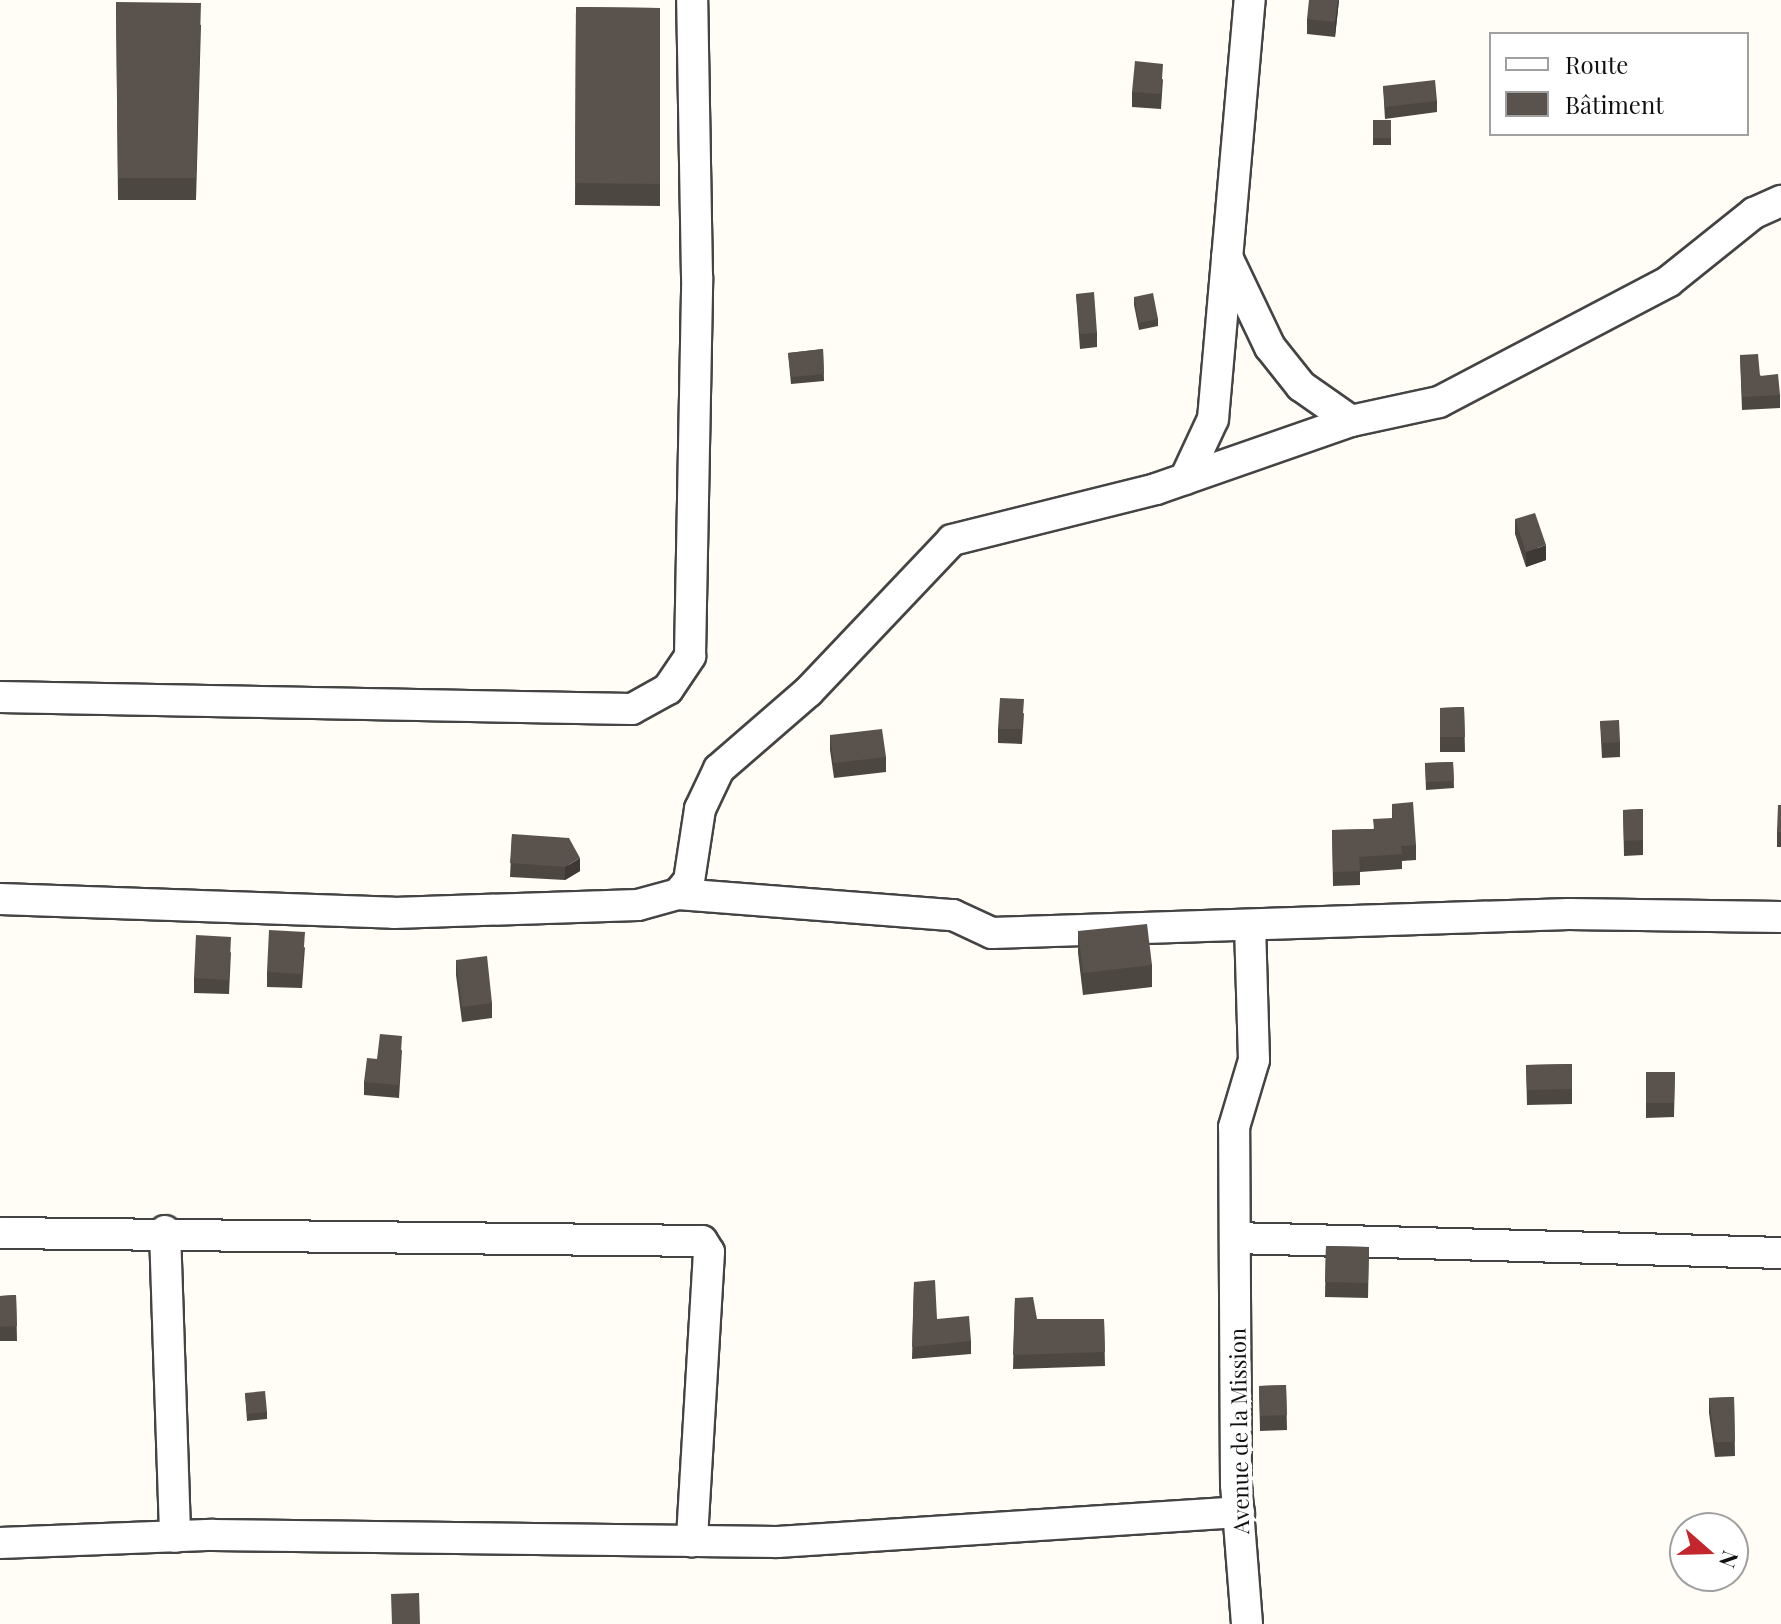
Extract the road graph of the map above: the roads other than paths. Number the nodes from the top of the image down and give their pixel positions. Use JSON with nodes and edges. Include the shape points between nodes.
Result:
{"nodes":[{"id":1,"x":692,"y":0,"type":"edge"},
{"id":2,"x":1250,"y":0,"type":"edge"},
{"id":3,"x":1781,"y":201,"type":"edge"},
{"id":4,"x":1225,"y":252,"type":"junction"},
{"id":5,"x":1351,"y":421,"type":"junction"},
{"id":6,"x":1185,"y":479,"type":"junction"},
{"id":7,"x":0,"y":697,"type":"edge"},
{"id":8,"x":678,"y":894,"type":"junction"},
{"id":9,"x":0,"y":899,"type":"edge"},
{"id":10,"x":1781,"y":917,"type":"edge"},
{"id":11,"x":1250,"y":928,"type":"junction"},
{"id":12,"x":165,"y":1231,"type":"junction"},
{"id":13,"x":0,"y":1233,"type":"edge"},
{"id":14,"x":1235,"y":1238,"type":"junction"},
{"id":15,"x":1781,"y":1253,"type":"edge"},
{"id":16,"x":1239,"y":1512,"type":"junction"},
{"id":17,"x":175,"y":1537,"type":"junction"},
{"id":18,"x":692,"y":1542,"type":"junction"},
{"id":19,"x":0,"y":1543,"type":"edge"},
{"id":20,"x":1247,"y":1624,"type":"edge"}],
"edges":[{"from":1,"to":7,"type":"street","via":[[697,277],[690,656],[668,689],[632,709]]},
{"from":2,"to":4,"type":"street"},
{"from":3,"to":5,"type":"street","via":[[1754,213],[1669,281],[1439,402]]},
{"from":4,"to":5,"type":"street","via":[[1270,347],[1301,386]]},
{"from":4,"to":6,"type":"street","via":[[1209,439]]},
{"from":5,"to":6,"type":"street"},
{"from":6,"to":8,"type":"street","via":[[952,540],[808,692],[719,769],[700,809],[689,881]]},
{"from":8,"to":9,"type":"street","via":[[638,905],[394,913]]},
{"from":8,"to":11,"type":"street","via":[[953,915],[992,933]]},
{"from":10,"to":11,"type":"street","via":[[1569,914]]},
{"from":11,"to":14,"type":"street","name":"Avenue de la Mission","via":[[1254,1060],[1234,1127]]},
{"from":12,"to":13,"type":"street"},
{"from":12,"to":17,"type":"street"},
{"from":12,"to":18,"type":"street","via":[[702,1241],[709,1252]]},
{"from":14,"to":15,"type":"street"},
{"from":14,"to":16,"type":"street","name":"Avenue de la Mission"},
{"from":16,"to":18,"type":"street"},
{"from":16,"to":20,"type":"street","name":"Avenue de la Mission"},
{"from":17,"to":18,"type":"street"},
{"from":17,"to":19,"type":"street"}]}
